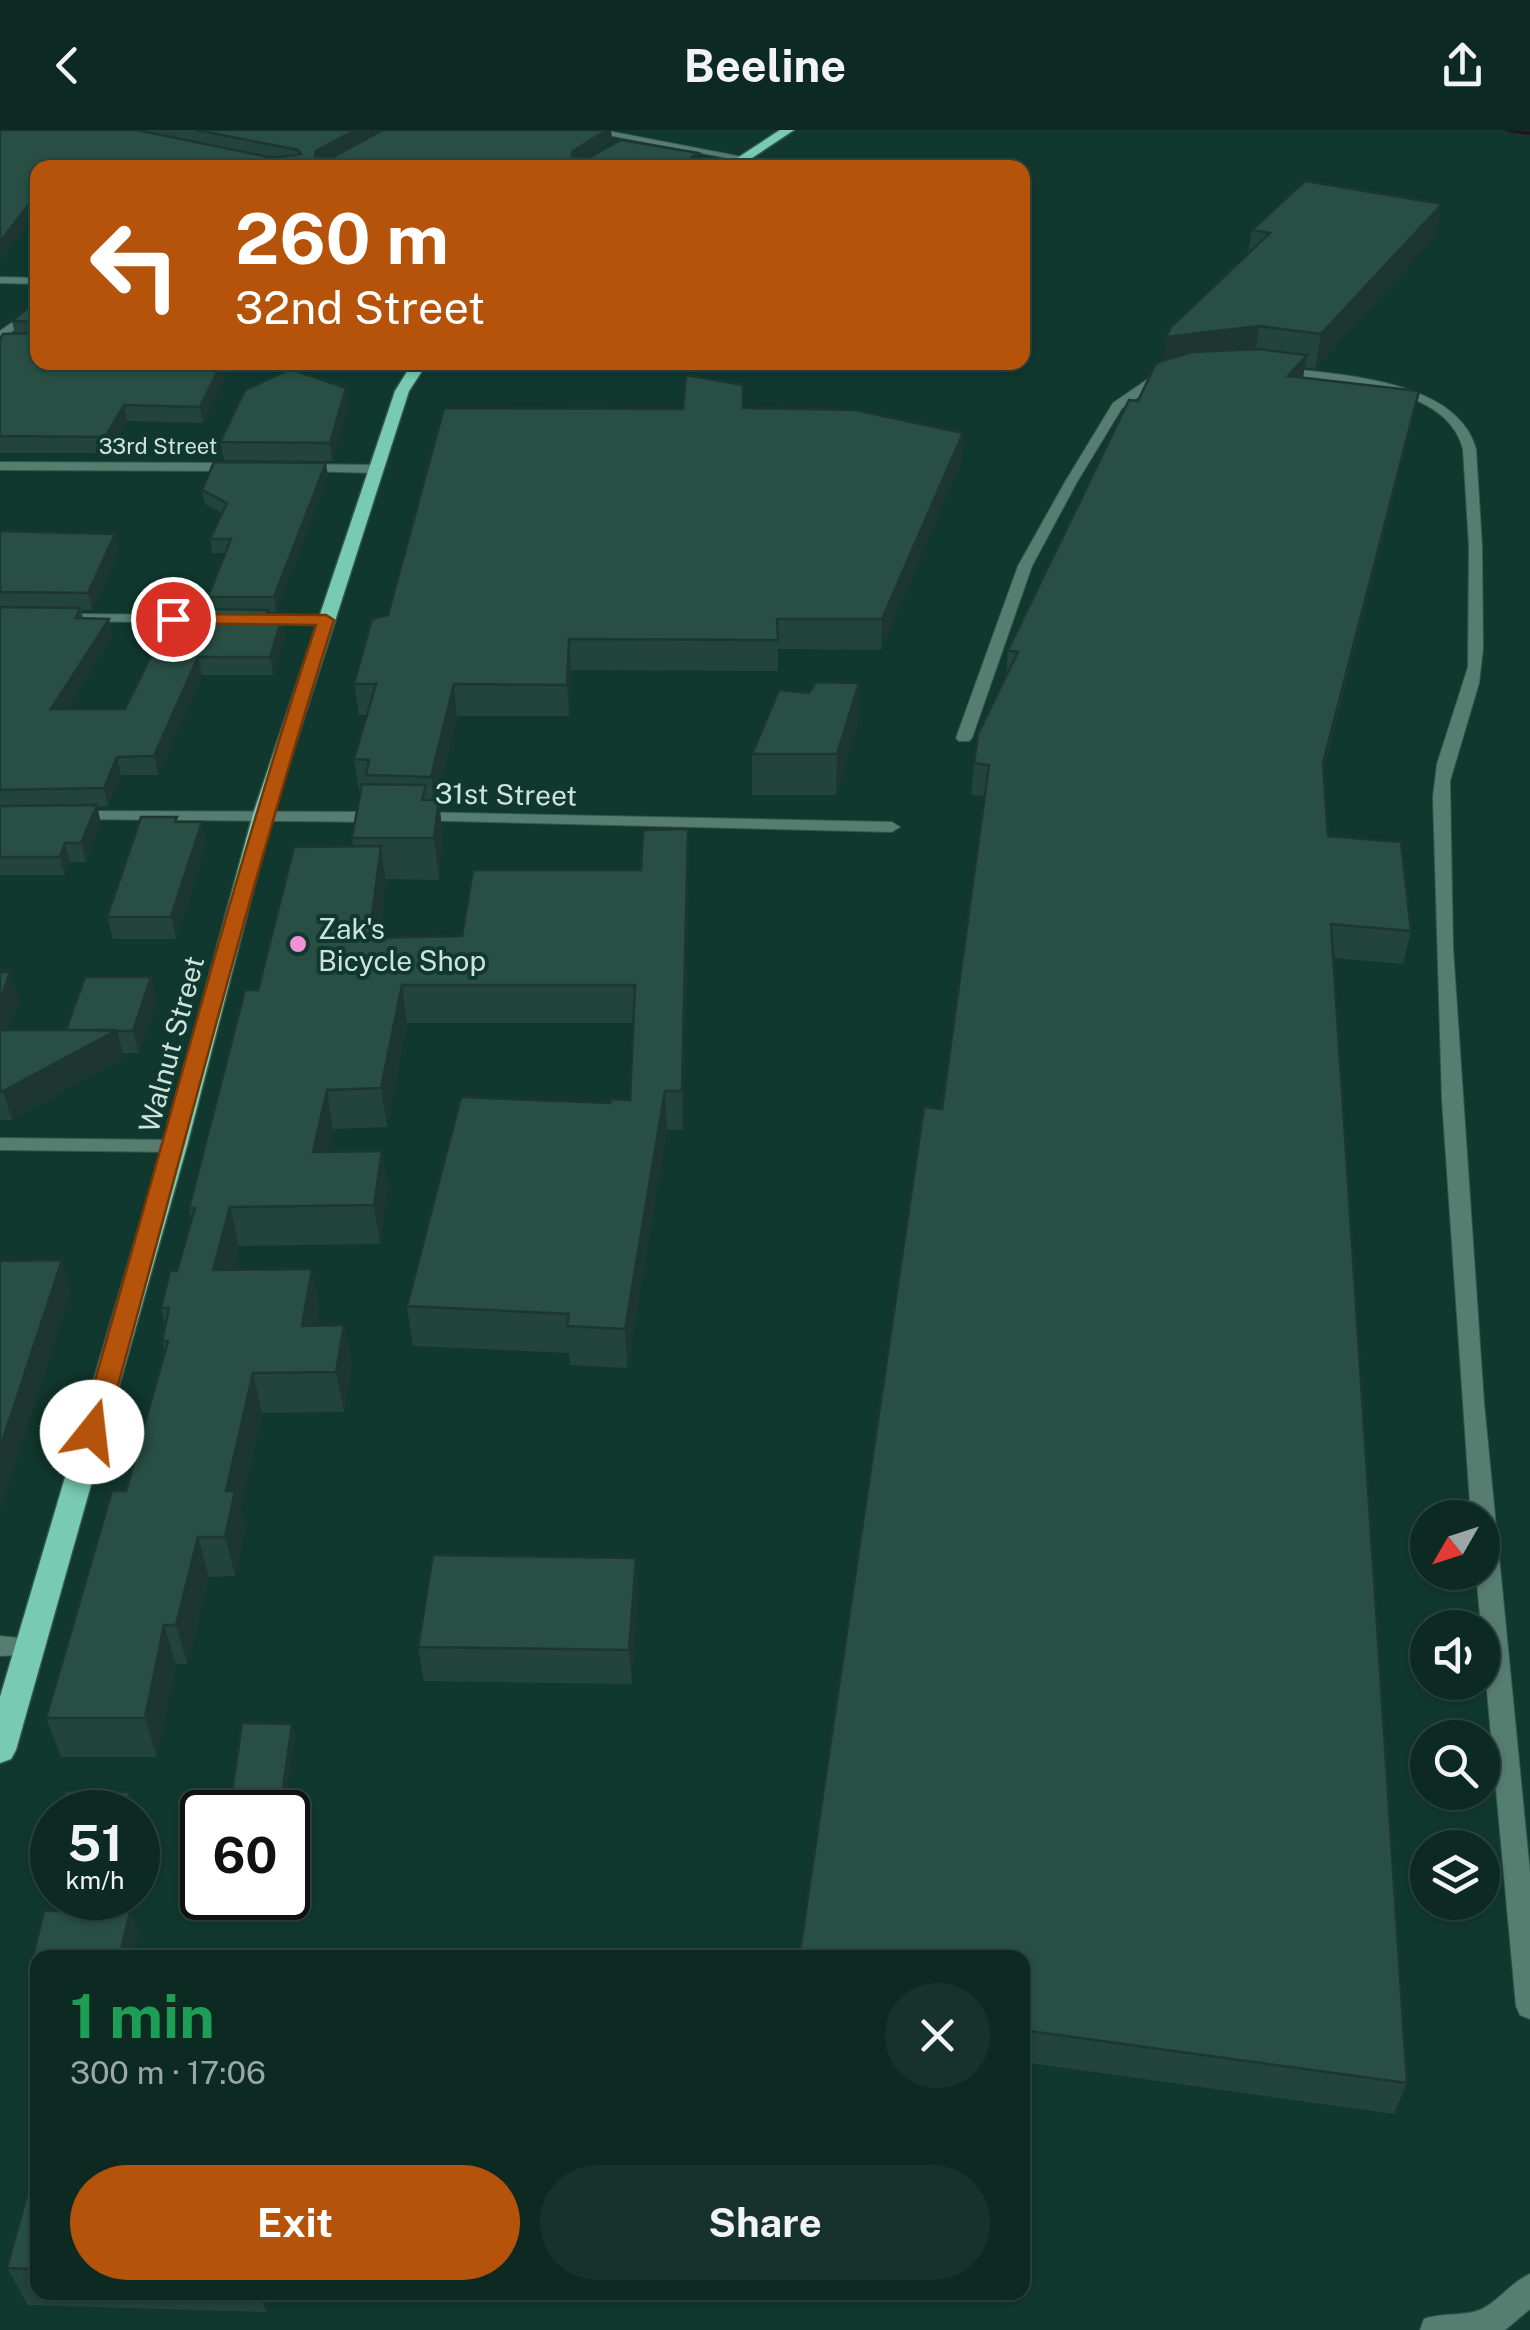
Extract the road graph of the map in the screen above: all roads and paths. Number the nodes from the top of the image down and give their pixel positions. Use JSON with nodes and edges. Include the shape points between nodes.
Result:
{"nodes":[{"id":1,"x":587,"y":130,"type":"edge"},
{"id":2,"x":648,"y":130,"type":"edge"},
{"id":3,"x":788,"y":130,"type":"edge"},
{"id":4,"x":634,"y":138,"type":"junction"},
{"id":5,"x":620,"y":146,"type":"edge"},
{"id":6,"x":743,"y":158,"type":"junction"},
{"id":7,"x":740,"y":160,"type":"edge"},
{"id":8,"x":0,"y":280,"type":"edge"},
{"id":9,"x":30,"y":281,"type":"edge"},
{"id":10,"x":30,"y":314,"type":"edge"},
{"id":11,"x":0,"y":340,"type":"edge"},
{"id":12,"x":19,"y":343,"type":"edge"},
{"id":13,"x":1254,"y":368,"type":"edge"},
{"id":14,"x":416,"y":370,"type":"edge"},
{"id":15,"x":1187,"y":372,"type":"edge"},
{"id":16,"x":0,"y":466,"type":"edge"},
{"id":17,"x":264,"y":467,"type":"edge"},
{"id":18,"x":282,"y":468,"type":"edge"},
{"id":19,"x":376,"y":469,"type":"junction"},
{"id":20,"x":58,"y":618,"type":"edge"},
{"id":21,"x":212,"y":620,"type":"edge"},
{"id":22,"x":250,"y":620,"type":"edge"},
{"id":23,"x":326,"y":620,"type":"junction"},
{"id":24,"x":964,"y":738,"type":"dead end"},
{"id":25,"x":263,"y":814,"type":"junction"},
{"id":26,"x":61,"y":816,"type":"edge"},
{"id":27,"x":892,"y":827,"type":"dead end"},
{"id":28,"x":0,"y":1144,"type":"edge"},
{"id":29,"x":175,"y":1146,"type":"junction"},
{"id":30,"x":0,"y":1646,"type":"edge"},
{"id":31,"x":30,"y":1646,"type":"junction"},
{"id":32,"x":0,"y":1750,"type":"edge"},
{"id":33,"x":1530,"y":2006,"type":"edge"},
{"id":34,"x":1530,"y":2289,"type":"edge"},
{"id":35,"x":1435,"y":2330,"type":"edge"}],
"edges":[{"from":1,"to":4,"type":"street"},
{"from":2,"to":4,"type":"street"},
{"from":3,"to":6,"type":"main road"},
{"from":4,"to":5,"type":"street"},
{"from":4,"to":6,"type":"street"},
{"from":6,"to":7,"type":"main road"},
{"from":8,"to":9,"type":"street"},
{"from":10,"to":11,"type":"street"},
{"from":11,"to":12,"type":"street"},
{"from":13,"to":33,"type":"street","via":[[1364,382],[1431,400],[1468,436],[1475,669],[1441,784],[1443,956],[1482,1510]]},
{"from":14,"to":19,"type":"main road","name":"Walnut Street"},
{"from":15,"to":24,"type":"street","via":[[1152,382],[1117,406],[1098,436],[1025,566]]},
{"from":16,"to":17,"type":"street","name":"33rd Street"},
{"from":18,"to":19,"type":"street"},
{"from":19,"to":23,"type":"main road","name":"Walnut Street"},
{"from":20,"to":21,"type":"street"},
{"from":22,"to":23,"type":"street"},
{"from":23,"to":25,"type":"main road","name":"Walnut Street"},
{"from":25,"to":26,"type":"street","name":"31st Street"},
{"from":25,"to":27,"type":"street","name":"31st Street"},
{"from":25,"to":29,"type":"main road","name":"Walnut Street"},
{"from":28,"to":29,"type":"street"},
{"from":29,"to":31,"type":"main road","name":"Walnut Street"},
{"from":30,"to":31,"type":"street"},
{"from":31,"to":32,"type":"main road","name":"Walnut Street"},
{"from":34,"to":35,"type":"street","via":[[1487,2325]]}]}
